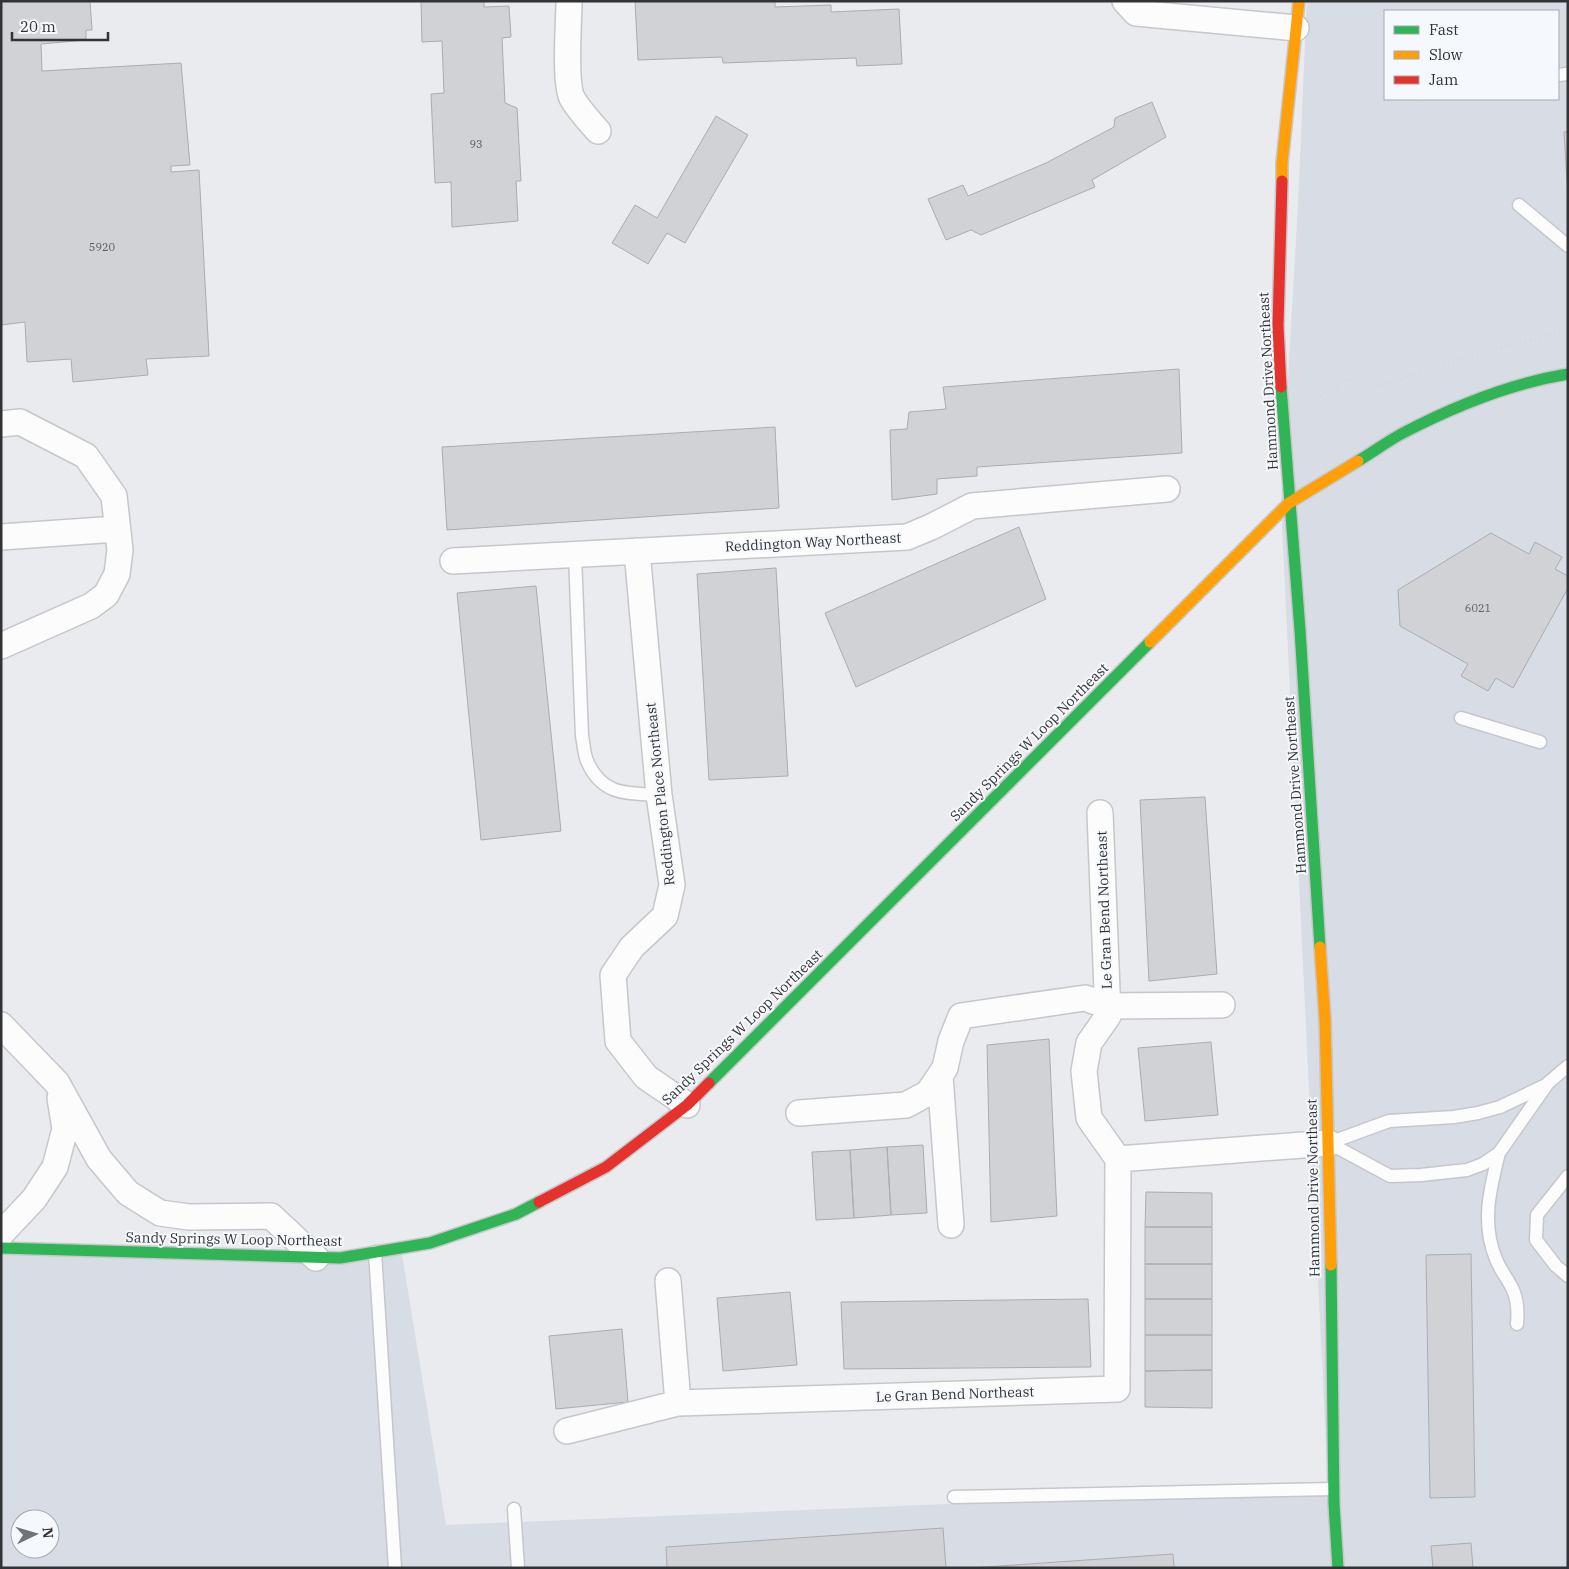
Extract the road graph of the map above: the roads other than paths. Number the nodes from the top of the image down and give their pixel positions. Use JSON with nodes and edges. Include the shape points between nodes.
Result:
{"nodes":[{"id":1,"x":569,"y":1,"type":"edge"},
{"id":2,"x":1125,"y":1,"type":"edge"},
{"id":3,"x":1299,"y":1,"type":"edge"},
{"id":4,"x":1296,"y":28,"type":"junction"},
{"id":5,"x":598,"y":131,"type":"dead end"},
{"id":6,"x":1519,"y":204,"type":"dead end"},
{"id":7,"x":1568,"y":246,"type":"edge"},
{"id":8,"x":1568,"y":374,"type":"edge"},
{"id":9,"x":1,"y":424,"type":"edge"},
{"id":10,"x":1167,"y":489,"type":"dead end"},
{"id":11,"x":1289,"y":503,"type":"junction"},
{"id":12,"x":117,"y":529,"type":"junction"},
{"id":13,"x":1,"y":537,"type":"edge"},
{"id":14,"x":637,"y":551,"type":"junction"},
{"id":15,"x":575,"y":555,"type":"junction"},
{"id":16,"x":453,"y":561,"type":"dead end"},
{"id":17,"x":1,"y":646,"type":"edge"},
{"id":18,"x":1461,"y":718,"type":"dead end"},
{"id":19,"x":1540,"y":742,"type":"dead end"},
{"id":20,"x":659,"y":795,"type":"junction"},
{"id":21,"x":1100,"y":813,"type":"dead end"},
{"id":22,"x":1222,"y":1005,"type":"dead end"},
{"id":23,"x":1107,"y":1006,"type":"junction"},
{"id":24,"x":1,"y":1025,"type":"edge"},
{"id":25,"x":1568,"y":1066,"type":"edge"},
{"id":26,"x":940,"y":1076,"type":"junction"},
{"id":27,"x":58,"y":1083,"type":"junction"},
{"id":28,"x":1548,"y":1083,"type":"junction"},
{"id":29,"x":687,"y":1105,"type":"junction"},
{"id":30,"x":798,"y":1113,"type":"dead end"},
{"id":31,"x":1329,"y":1144,"type":"junction"},
{"id":32,"x":1499,"y":1153,"type":"junction"},
{"id":33,"x":1118,"y":1159,"type":"junction"},
{"id":34,"x":1568,"y":1176,"type":"edge"},
{"id":35,"x":951,"y":1225,"type":"dead end"},
{"id":36,"x":1,"y":1234,"type":"edge"},
{"id":37,"x":1,"y":1248,"type":"edge"},
{"id":38,"x":375,"y":1252,"type":"junction"},
{"id":39,"x":316,"y":1258,"type":"junction"},
{"id":40,"x":1568,"y":1276,"type":"edge"},
{"id":41,"x":668,"y":1281,"type":"dead end"},
{"id":42,"x":1518,"y":1324,"type":"dead end"},
{"id":43,"x":678,"y":1402,"type":"junction"},
{"id":44,"x":567,"y":1431,"type":"dead end"},
{"id":45,"x":1333,"y":1489,"type":"junction"},
{"id":46,"x":954,"y":1497,"type":"dead end"},
{"id":47,"x":514,"y":1509,"type":"dead end"},
{"id":48,"x":395,"y":1568,"type":"edge"},
{"id":49,"x":518,"y":1568,"type":"edge"},
{"id":50,"x":1338,"y":1568,"type":"edge"}],
"edges":[{"from":1,"to":5,"type":"street","via":[[571,96]]},
{"from":2,"to":4,"type":"street","via":[[1136,13]]},
{"from":3,"to":4,"type":"street","name":"Hammond Drive Northeast"},
{"from":4,"to":11,"type":"street","name":"Hammond Drive Northeast","via":[[1282,163],[1278,326]]},
{"from":6,"to":7,"type":"lane"},
{"from":8,"to":11,"type":"street","name":"Sandy Springs W Loop Northeast","via":[[1544,378],[1472,402],[1403,433]]},
{"from":9,"to":12,"type":"street","via":[[20,422],[86,456],[114,496]]},
{"from":10,"to":14,"type":"street","name":"Reddington Way Northeast","via":[[972,506],[932,528],[907,537]]},
{"from":11,"to":29,"type":"street","name":"Sandy Springs W Loop Northeast"},
{"from":11,"to":31,"type":"street","name":"Hammond Drive Northeast","via":[[1322,965]]},
{"from":12,"to":13,"type":"street"},
{"from":12,"to":17,"type":"street","via":[[120,550],[116,574],[106,595],[91,606]]},
{"from":14,"to":15,"type":"street","name":"Reddington Way Northeast"},
{"from":14,"to":20,"type":"street","name":"Reddington Place Northeast"},
{"from":15,"to":16,"type":"street","name":"Reddington Way Northeast"},
{"from":15,"to":20,"type":"lane","via":[[582,736],[587,763],[603,785],[620,793]]},
{"from":18,"to":19,"type":"lane"},
{"from":20,"to":29,"type":"street","name":"Reddington Place Northeast","via":[[672,885],[665,916],[632,947],[614,975],[618,1041],[646,1077]]},
{"from":21,"to":23,"type":"street","name":"Le Gran Bend Northeast"},
{"from":22,"to":23,"type":"street","name":"Le Gran Bend Northeast"},
{"from":23,"to":26,"type":"street","name":"Le Gran Bend Northeast","via":[[1085,998],[961,1016]]},
{"from":23,"to":33,"type":"street","name":"Le Gran Bend Northeast","via":[[1108,1016],[1089,1043],[1084,1071],[1089,1118]]},
{"from":24,"to":27,"type":"street"},
{"from":25,"to":28,"type":"lane"},
{"from":26,"to":30,"type":"street","name":"Le Gran Bend Northeast","via":[[928,1093],[906,1105]]},
{"from":26,"to":35,"type":"street"},
{"from":27,"to":36,"type":"street","via":[[65,1129],[55,1167],[34,1199]]},
{"from":27,"to":39,"type":"street","via":[[99,1159],[128,1193],[142,1203],[160,1213],[189,1217],[271,1216]]},
{"from":28,"to":31,"type":"lane","via":[[1500,1107],[1478,1114],[1389,1121]]},
{"from":28,"to":32,"type":"lane"},
{"from":29,"to":38,"type":"street","name":"Sandy Springs W Loop Northeast","via":[[606,1167],[516,1214],[430,1243]]},
{"from":31,"to":32,"type":"lane","via":[[1390,1176],[1467,1170]]},
{"from":31,"to":33,"type":"street"},
{"from":31,"to":45,"type":"street","name":"Hammond Drive Northeast"},
{"from":32,"to":42,"type":"lane","via":[[1487,1220],[1496,1260],[1514,1292]]},
{"from":33,"to":43,"type":"street","name":"Le Gran Bend Northeast","via":[[1117,1390]]},
{"from":34,"to":40,"type":"lane","via":[[1537,1215],[1536,1240]]},
{"from":37,"to":39,"type":"street","name":"Sandy Springs W Loop Northeast"},
{"from":38,"to":39,"type":"street","name":"Sandy Springs W Loop Northeast"},
{"from":38,"to":48,"type":"lane"},
{"from":41,"to":43,"type":"street"},
{"from":43,"to":44,"type":"street","name":"Le Gran Bend Northeast"},
{"from":45,"to":46,"type":"lane"},
{"from":45,"to":50,"type":"street","name":"Hammond Drive Northeast"},
{"from":47,"to":49,"type":"lane"}]}
